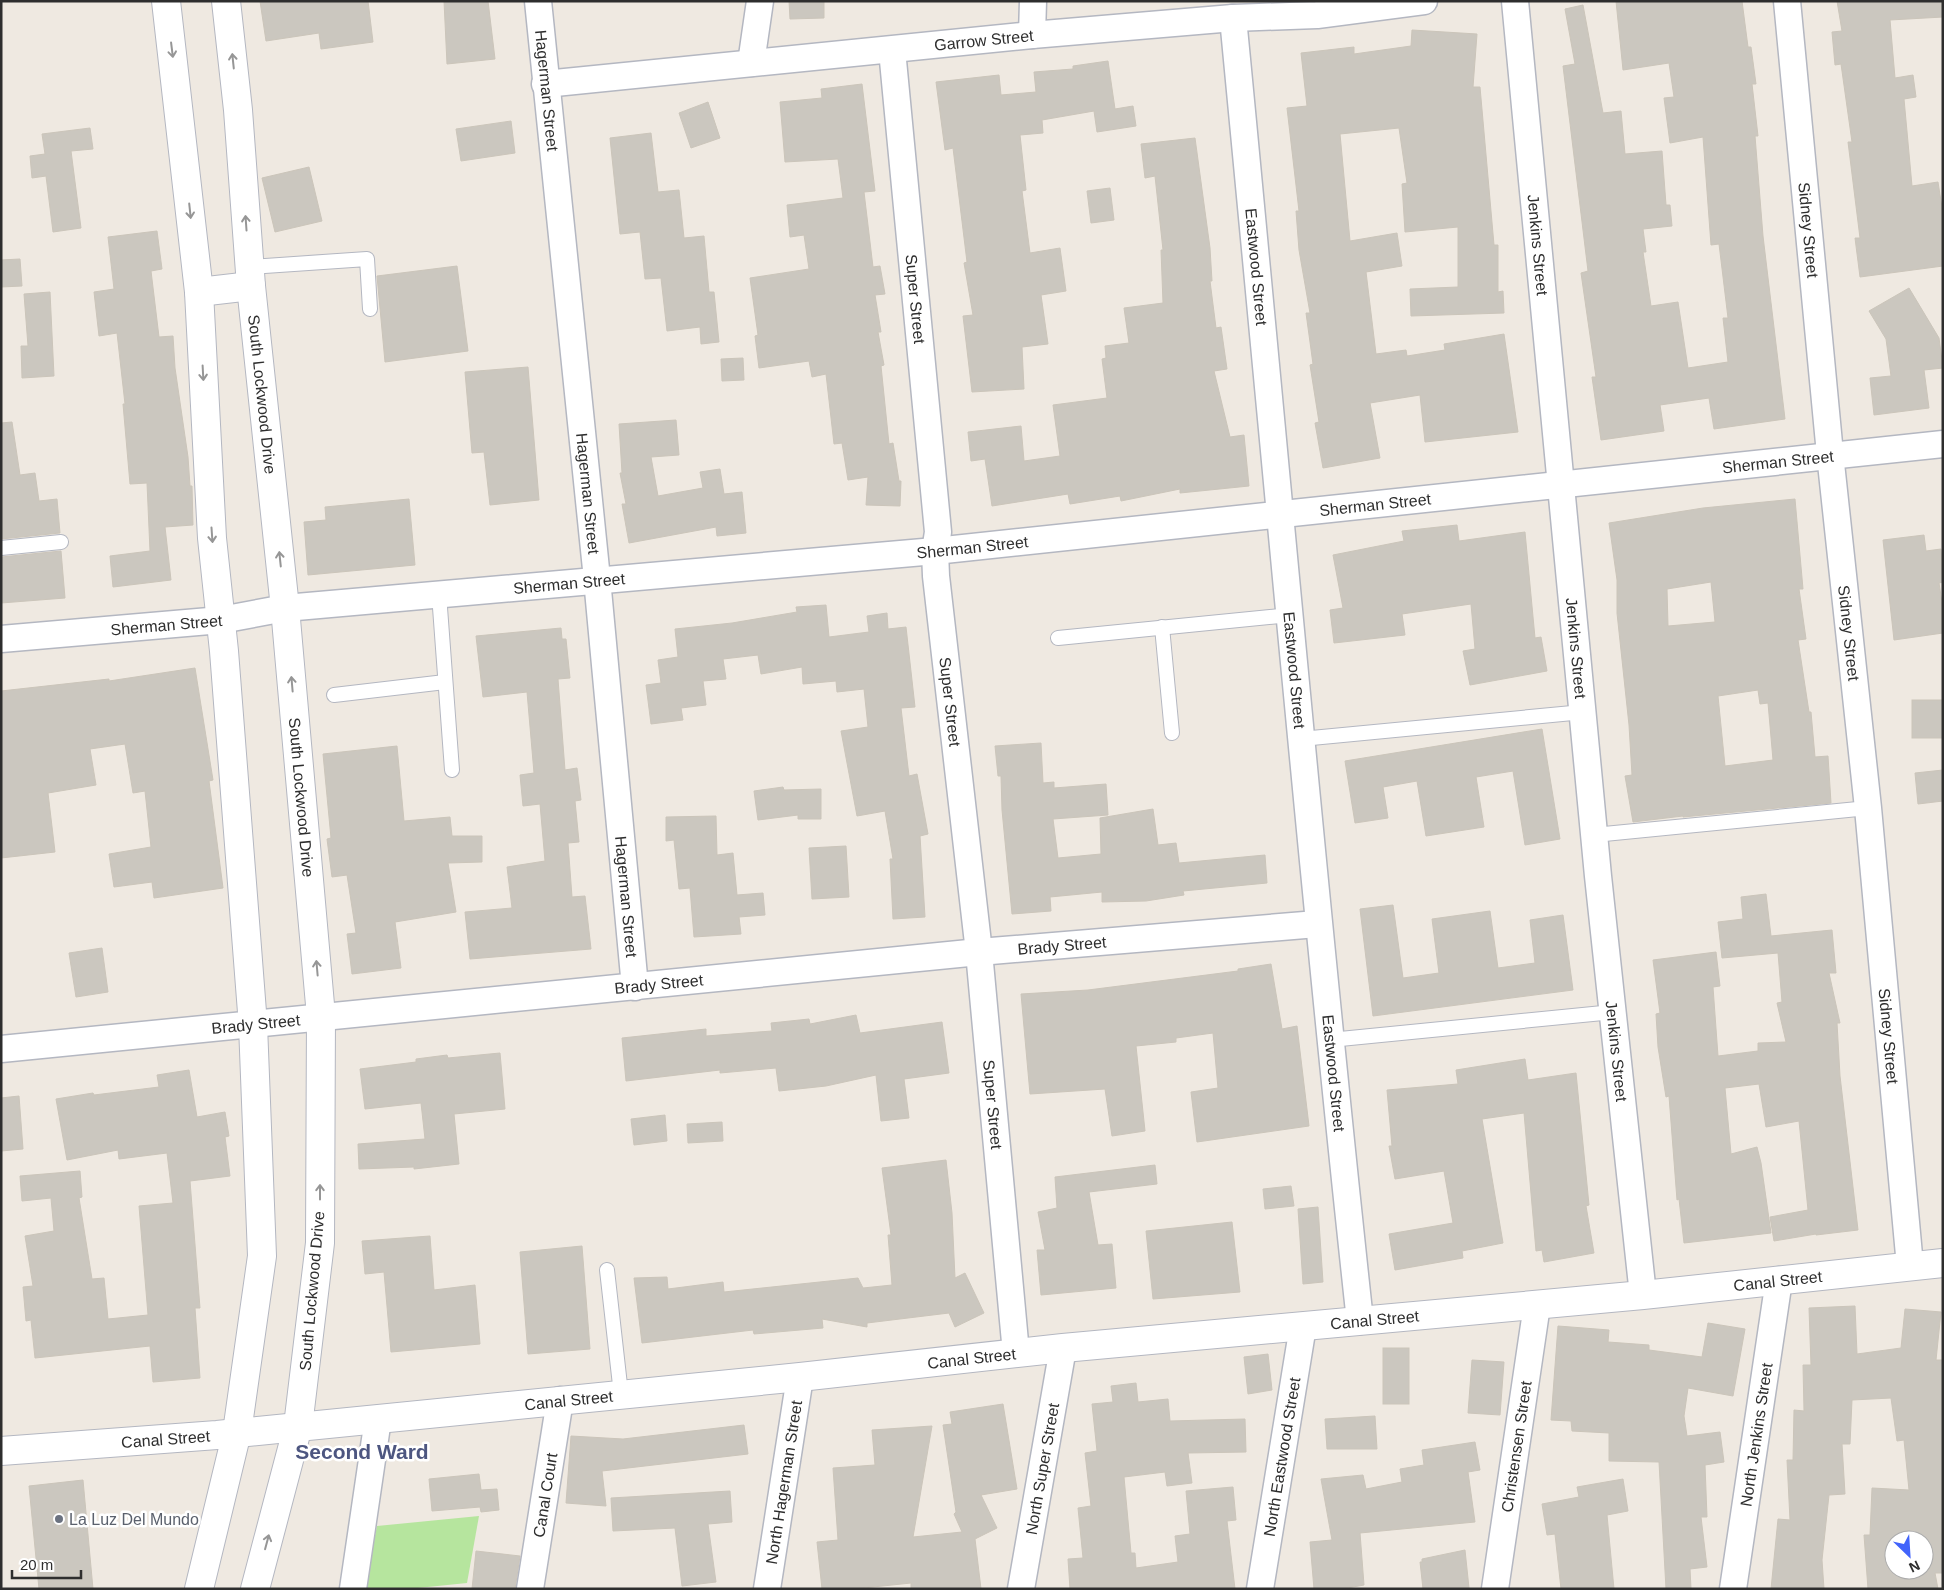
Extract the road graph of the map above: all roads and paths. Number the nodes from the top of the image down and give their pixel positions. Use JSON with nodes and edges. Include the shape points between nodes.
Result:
{"nodes":[{"id":1,"x":166,"y":1,"type":"edge"},
{"id":2,"x":226,"y":1,"type":"edge"},
{"id":3,"x":538,"y":1,"type":"edge"},
{"id":4,"x":760,"y":1,"type":"edge"},
{"id":5,"x":1033,"y":1,"type":"edge"},
{"id":6,"x":1424,"y":1,"type":"edge"},
{"id":7,"x":1516,"y":1,"type":"edge"},
{"id":8,"x":1787,"y":1,"type":"edge"},
{"id":9,"x":1318,"y":8,"type":"edge"},
{"id":10,"x":1234,"y":18,"type":"junction"},
{"id":11,"x":1032,"y":35,"type":"junction"},
{"id":12,"x":892,"y":50,"type":"junction"},
{"id":13,"x":751,"y":63,"type":"junction"},
{"id":14,"x":545,"y":84,"type":"junction"},
{"id":15,"x":250,"y":276,"type":"junction"},
{"id":16,"x":198,"y":292,"type":"junction"},
{"id":17,"x":370,"y":309,"type":"dead end"},
{"id":18,"x":1943,"y":444,"type":"edge"},
{"id":19,"x":1830,"y":454,"type":"junction"},
{"id":20,"x":1561,"y":482,"type":"junction"},
{"id":21,"x":1281,"y":512,"type":"junction"},
{"id":22,"x":60,"y":542,"type":"dead end"},
{"id":23,"x":1,"y":548,"type":"edge"},
{"id":24,"x":935,"y":550,"type":"junction"},
{"id":25,"x":597,"y":579,"type":"junction"},
{"id":26,"x":439,"y":594,"type":"junction"},
{"id":27,"x":285,"y":608,"type":"junction"},
{"id":28,"x":1290,"y":615,"type":"junction"},
{"id":29,"x":221,"y":620,"type":"junction"},
{"id":30,"x":1162,"y":627,"type":"junction"},
{"id":31,"x":1058,"y":638,"type":"dead end"},
{"id":32,"x":1,"y":639,"type":"edge"},
{"id":33,"x":445,"y":682,"type":"junction"},
{"id":34,"x":334,"y":696,"type":"dead end"},
{"id":35,"x":1583,"y":712,"type":"junction"},
{"id":36,"x":1172,"y":733,"type":"dead end"},
{"id":37,"x":1301,"y":739,"type":"junction"},
{"id":38,"x":452,"y":770,"type":"dead end"},
{"id":39,"x":1868,"y":808,"type":"junction"},
{"id":40,"x":1594,"y":835,"type":"junction"},
{"id":41,"x":1318,"y":924,"type":"junction"},
{"id":42,"x":978,"y":952,"type":"junction"},
{"id":43,"x":635,"y":987,"type":"junction"},
{"id":44,"x":1613,"y":1012,"type":"junction"},
{"id":45,"x":321,"y":1016,"type":"junction"},
{"id":46,"x":254,"y":1025,"type":"junction"},
{"id":47,"x":1330,"y":1040,"type":"junction"},
{"id":48,"x":1,"y":1049,"type":"edge"},
{"id":49,"x":1943,"y":1263,"type":"edge"},
{"id":50,"x":1910,"y":1266,"type":"junction"},
{"id":51,"x":607,"y":1270,"type":"dead end"},
{"id":52,"x":1779,"y":1280,"type":"junction"},
{"id":53,"x":1642,"y":1296,"type":"junction"},
{"id":54,"x":1537,"y":1305,"type":"junction"},
{"id":55,"x":1360,"y":1321,"type":"junction"},
{"id":56,"x":1303,"y":1326,"type":"junction"},
{"id":57,"x":1063,"y":1348,"type":"junction"},
{"id":58,"x":1016,"y":1353,"type":"junction"},
{"id":59,"x":800,"y":1377,"type":"junction"},
{"id":60,"x":621,"y":1394,"type":"junction"},
{"id":61,"x":560,"y":1400,"type":"junction"},
{"id":62,"x":378,"y":1419,"type":"junction"},
{"id":63,"x":298,"y":1426,"type":"junction"},
{"id":64,"x":236,"y":1432,"type":"junction"},
{"id":65,"x":1,"y":1451,"type":"edge"},
{"id":66,"x":199,"y":1589,"type":"edge"},
{"id":67,"x":255,"y":1589,"type":"edge"},
{"id":68,"x":353,"y":1589,"type":"edge"},
{"id":69,"x":530,"y":1589,"type":"edge"},
{"id":70,"x":767,"y":1589,"type":"edge"},
{"id":71,"x":1020,"y":1589,"type":"edge"},
{"id":72,"x":1260,"y":1589,"type":"edge"},
{"id":73,"x":1495,"y":1589,"type":"edge"},
{"id":74,"x":1733,"y":1589,"type":"edge"}],
"edges":[{"from":1,"to":16,"type":"main road","one_way":true},
{"from":15,"to":2,"type":"main road","name":"South Lockwood Drive","one_way":true},
{"from":3,"to":14,"type":"street","name":"Hagerman Street"},
{"from":4,"to":13,"type":"street"},
{"from":5,"to":11,"type":"street"},
{"from":6,"to":9,"type":"street","name":"Garrow Street"},
{"from":7,"to":20,"type":"street","name":"Jenkins Street"},
{"from":8,"to":19,"type":"street","name":"Sidney Street"},
{"from":9,"to":10,"type":"street","name":"Garrow Street"},
{"from":10,"to":11,"type":"street","name":"Garrow Street"},
{"from":10,"to":21,"type":"street","name":"Eastwood Street"},
{"from":11,"to":12,"type":"street","name":"Garrow Street"},
{"from":12,"to":13,"type":"street","name":"Garrow Street"},
{"from":12,"to":24,"type":"street","name":"Super Street","via":[[938,532]]},
{"from":13,"to":14,"type":"street","name":"Garrow Street"},
{"from":14,"to":25,"type":"street","name":"Hagerman Street"},
{"from":15,"to":16,"type":"main road"},
{"from":15,"to":17,"type":"lane","via":[[367,259]]},
{"from":27,"to":15,"type":"main road","name":"South Lockwood Drive","one_way":true},
{"from":16,"to":29,"type":"main road","one_way":true,"via":[[212,538]]},
{"from":18,"to":19,"type":"street","name":"Sherman Street"},
{"from":19,"to":20,"type":"street","name":"Sherman Street"},
{"from":19,"to":39,"type":"street","name":"Sidney Street"},
{"from":20,"to":21,"type":"street","name":"Sherman Street"},
{"from":20,"to":35,"type":"street","name":"Jenkins Street"},
{"from":21,"to":24,"type":"street","name":"Sherman Street"},
{"from":21,"to":28,"type":"street","name":"Eastwood Street"},
{"from":22,"to":23,"type":"lane"},
{"from":24,"to":25,"type":"street","name":"Sherman Street"},
{"from":24,"to":42,"type":"street","name":"Super Street"},
{"from":25,"to":26,"type":"street","name":"Sherman Street"},
{"from":25,"to":43,"type":"street","name":"Hagerman Street"},
{"from":26,"to":27,"type":"street","name":"Sherman Street"},
{"from":26,"to":33,"type":"lane"},
{"from":27,"to":29,"type":"street","name":"Sherman Street"},
{"from":45,"to":27,"type":"main road","name":"South Lockwood Drive","one_way":true},
{"from":28,"to":30,"type":"lane"},
{"from":28,"to":37,"type":"street","name":"Eastwood Street"},
{"from":29,"to":32,"type":"street","name":"Sherman Street"},
{"from":29,"to":46,"type":"main road"},
{"from":30,"to":31,"type":"lane"},
{"from":30,"to":36,"type":"lane"},
{"from":33,"to":34,"type":"lane"},
{"from":33,"to":38,"type":"lane"},
{"from":35,"to":37,"type":"lane"},
{"from":35,"to":40,"type":"street","name":"Jenkins Street"},
{"from":37,"to":41,"type":"street","name":"Eastwood Street"},
{"from":39,"to":40,"type":"lane"},
{"from":39,"to":50,"type":"street","name":"Sidney Street"},
{"from":40,"to":44,"type":"street","name":"Jenkins Street"},
{"from":41,"to":42,"type":"street","name":"Brady Street"},
{"from":41,"to":47,"type":"street","name":"Eastwood Street"},
{"from":42,"to":43,"type":"street","name":"Brady Street"},
{"from":42,"to":58,"type":"street","name":"Super Street"},
{"from":43,"to":45,"type":"street","name":"Brady Street"},
{"from":44,"to":47,"type":"lane"},
{"from":44,"to":53,"type":"street","name":"Jenkins Street"},
{"from":45,"to":46,"type":"street","name":"Brady Street"},
{"from":63,"to":45,"type":"main road","name":"South Lockwood Drive","one_way":true,"via":[[320,1243]]},
{"from":46,"to":48,"type":"street","name":"Brady Street"},
{"from":46,"to":64,"type":"main road","via":[[262,1256]]},
{"from":47,"to":55,"type":"street","name":"Eastwood Street"},
{"from":49,"to":50,"type":"main road","name":"Canal Street"},
{"from":50,"to":52,"type":"main road","name":"Canal Street"},
{"from":51,"to":60,"type":"lane"},
{"from":52,"to":53,"type":"main road","name":"Canal Street"},
{"from":52,"to":74,"type":"street","name":"North Jenkins Street"},
{"from":53,"to":54,"type":"main road","name":"Canal Street"},
{"from":54,"to":55,"type":"main road","name":"Canal Street"},
{"from":54,"to":73,"type":"street","name":"Christensen Street"},
{"from":55,"to":56,"type":"main road","name":"Canal Street"},
{"from":56,"to":57,"type":"main road","name":"Canal Street"},
{"from":56,"to":72,"type":"street","name":"North Eastwood Street"},
{"from":57,"to":58,"type":"main road","name":"Canal Street"},
{"from":57,"to":71,"type":"street","name":"North Super Street"},
{"from":58,"to":59,"type":"main road","name":"Canal Street"},
{"from":59,"to":60,"type":"main road","name":"Canal Street"},
{"from":59,"to":70,"type":"street","name":"North Hagerman Street"},
{"from":60,"to":61,"type":"main road","name":"Canal Street"},
{"from":61,"to":62,"type":"main road","name":"Canal Street"},
{"from":61,"to":69,"type":"street","name":"Canal Court"},
{"from":62,"to":63,"type":"main road","name":"Canal Street"},
{"from":62,"to":68,"type":"street"},
{"from":63,"to":64,"type":"main road","name":"Canal Street"},
{"from":67,"to":63,"type":"main road","name":"South Lockwood Drive","one_way":true},
{"from":64,"to":65,"type":"main road","name":"Canal Street"},
{"from":64,"to":66,"type":"main road"}]}
